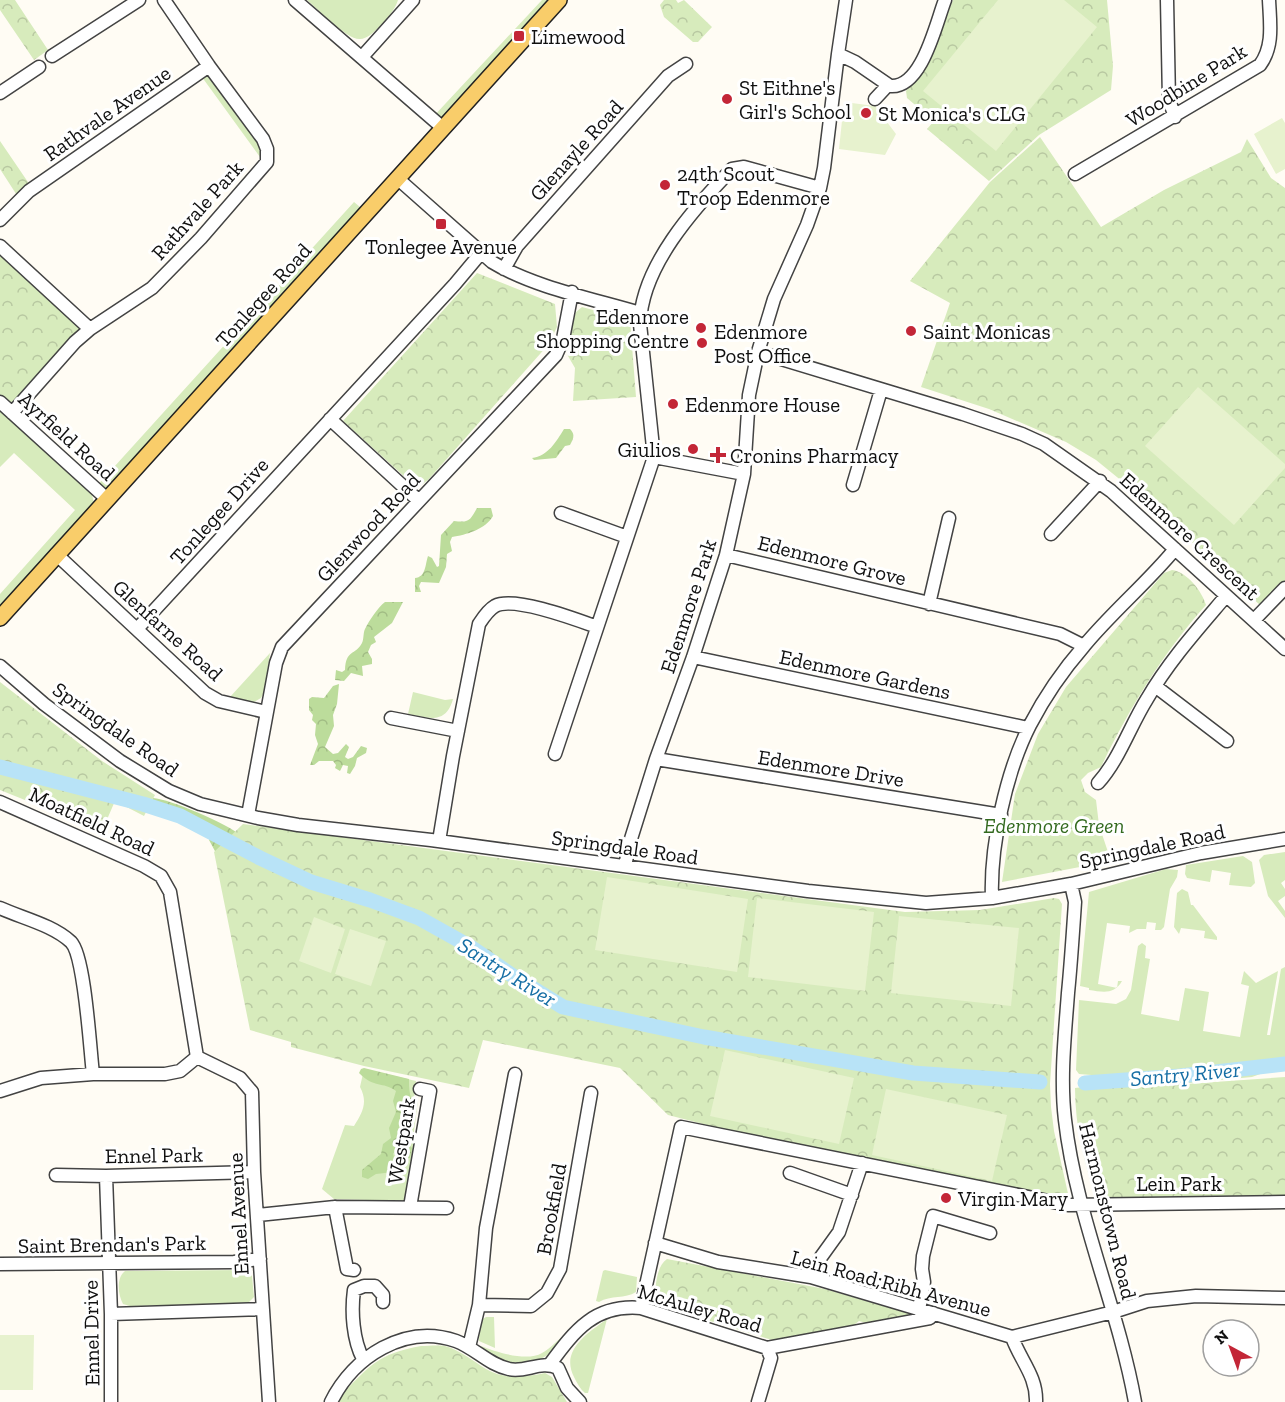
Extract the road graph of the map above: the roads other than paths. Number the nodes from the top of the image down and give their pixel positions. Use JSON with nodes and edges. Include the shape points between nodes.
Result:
{"nodes":[{"id":1,"x":139,"y":0,"type":"edge"},
{"id":2,"x":164,"y":0,"type":"edge"},
{"id":3,"x":295,"y":0,"type":"edge"},
{"id":4,"x":413,"y":0,"type":"edge"},
{"id":5,"x":559,"y":0,"type":"edge"},
{"id":6,"x":846,"y":0,"type":"edge"},
{"id":7,"x":945,"y":0,"type":"edge"},
{"id":8,"x":1167,"y":0,"type":"edge"},
{"id":9,"x":1269,"y":0,"type":"edge"},
{"id":10,"x":838,"y":54,"type":"junction"},
{"id":11,"x":52,"y":56,"type":"dead end"},
{"id":12,"x":362,"y":57,"type":"junction"},
{"id":13,"x":686,"y":64,"type":"dead end"},
{"id":14,"x":208,"y":66,"type":"junction"},
{"id":15,"x":39,"y":67,"type":"dead end"},
{"id":16,"x":888,"y":85,"type":"junction"},
{"id":17,"x":0,"y":93,"type":"edge"},
{"id":18,"x":875,"y":99,"type":"dead end"},
{"id":19,"x":1175,"y":117,"type":"junction"},
{"id":20,"x":443,"y":129,"type":"junction"},
{"id":21,"x":1075,"y":174,"type":"dead end"},
{"id":22,"x":397,"y":178,"type":"junction"},
{"id":23,"x":820,"y":188,"type":"junction"},
{"id":24,"x":0,"y":220,"type":"edge"},
{"id":25,"x":0,"y":246,"type":"edge"},
{"id":26,"x":482,"y":252,"type":"junction"},
{"id":27,"x":504,"y":270,"type":"junction"},
{"id":28,"x":572,"y":292,"type":"junction"},
{"id":29,"x":640,"y":313,"type":"junction"},
{"id":30,"x":90,"y":329,"type":"junction"},
{"id":31,"x":758,"y":352,"type":"junction"},
{"id":32,"x":881,"y":390,"type":"junction"},
{"id":33,"x":0,"y":402,"type":"edge"},
{"id":34,"x":12,"y":413,"type":"junction"},
{"id":35,"x":330,"y":419,"type":"junction"},
{"id":36,"x":654,"y":457,"type":"junction"},
{"id":37,"x":744,"y":474,"type":"junction"},
{"id":38,"x":1100,"y":481,"type":"junction"},
{"id":39,"x":852,"y":485,"type":"dead end"},
{"id":40,"x":107,"y":499,"type":"junction"},
{"id":41,"x":419,"y":501,"type":"junction"},
{"id":42,"x":561,"y":513,"type":"dead end"},
{"id":43,"x":949,"y":518,"type":"dead end"},
{"id":44,"x":1051,"y":534,"type":"dead end"},
{"id":45,"x":627,"y":537,"type":"junction"},
{"id":46,"x":1175,"y":549,"type":"junction"},
{"id":47,"x":56,"y":554,"type":"junction"},
{"id":48,"x":726,"y":555,"type":"junction"},
{"id":49,"x":1285,"y":588,"type":"edge"},
{"id":50,"x":1226,"y":596,"type":"junction"},
{"id":51,"x":929,"y":604,"type":"junction"},
{"id":52,"x":0,"y":618,"type":"edge"},
{"id":53,"x":1254,"y":620,"type":"junction"},
{"id":54,"x":597,"y":627,"type":"junction"},
{"id":55,"x":137,"y":629,"type":"junction"},
{"id":56,"x":1084,"y":646,"type":"junction"},
{"id":57,"x":1285,"y":649,"type":"edge"},
{"id":58,"x":693,"y":657,"type":"junction"},
{"id":59,"x":0,"y":666,"type":"edge"},
{"id":60,"x":1155,"y":686,"type":"junction"},
{"id":61,"x":266,"y":712,"type":"junction"},
{"id":62,"x":391,"y":718,"type":"dead end"},
{"id":63,"x":1028,"y":728,"type":"junction"},
{"id":64,"x":458,"y":731,"type":"junction"},
{"id":65,"x":1227,"y":741,"type":"dead end"},
{"id":66,"x":555,"y":754,"type":"dead end"},
{"id":67,"x":656,"y":759,"type":"junction"},
{"id":68,"x":1098,"y":783,"type":"dead end"},
{"id":69,"x":0,"y":801,"type":"edge"},
{"id":70,"x":248,"y":815,"type":"junction"},
{"id":71,"x":1001,"y":815,"type":"junction"},
{"id":72,"x":1285,"y":839,"type":"edge"},
{"id":73,"x":439,"y":841,"type":"junction"},
{"id":74,"x":625,"y":866,"type":"junction"},
{"id":75,"x":1071,"y":884,"type":"junction"},
{"id":76,"x":992,"y":898,"type":"junction"},
{"id":77,"x":0,"y":908,"type":"edge"},
{"id":78,"x":197,"y":1057,"type":"junction"},
{"id":79,"x":93,"y":1074,"type":"junction"},
{"id":80,"x":515,"y":1074,"type":"dead end"},
{"id":81,"x":420,"y":1089,"type":"dead end"},
{"id":82,"x":0,"y":1091,"type":"edge"},
{"id":83,"x":591,"y":1094,"type":"dead end"},
{"id":84,"x":862,"y":1163,"type":"junction"},
{"id":85,"x":254,"y":1172,"type":"junction"},
{"id":86,"x":790,"y":1173,"type":"dead end"},
{"id":87,"x":56,"y":1175,"type":"dead end"},
{"id":88,"x":106,"y":1176,"type":"junction"},
{"id":89,"x":852,"y":1195,"type":"junction"},
{"id":90,"x":1285,"y":1202,"type":"edge"},
{"id":91,"x":1083,"y":1205,"type":"junction"},
{"id":92,"x":334,"y":1207,"type":"junction"},
{"id":93,"x":410,"y":1207,"type":"junction"},
{"id":94,"x":447,"y":1208,"type":"dead end"},
{"id":95,"x":258,"y":1215,"type":"junction"},
{"id":96,"x":990,"y":1233,"type":"dead end"},
{"id":97,"x":655,"y":1243,"type":"junction"},
{"id":98,"x":260,"y":1259,"type":"junction"},
{"id":99,"x":109,"y":1263,"type":"junction"},
{"id":100,"x":0,"y":1264,"type":"edge"},
{"id":101,"x":354,"y":1270,"type":"dead end"},
{"id":102,"x":811,"y":1277,"type":"junction"},
{"id":103,"x":1285,"y":1298,"type":"edge"},
{"id":104,"x":383,"y":1302,"type":"dead end"},
{"id":105,"x":480,"y":1305,"type":"junction"},
{"id":106,"x":641,"y":1308,"type":"junction"},
{"id":107,"x":262,"y":1309,"type":"junction"},
{"id":108,"x":920,"y":1310,"type":"junction"},
{"id":109,"x":1113,"y":1312,"type":"junction"},
{"id":110,"x":933,"y":1313,"type":"junction"},
{"id":111,"x":111,"y":1314,"type":"junction"},
{"id":112,"x":1012,"y":1337,"type":"junction"},
{"id":113,"x":469,"y":1347,"type":"junction"},
{"id":114,"x":767,"y":1348,"type":"junction"},
{"id":115,"x":363,"y":1359,"type":"junction"},
{"id":116,"x":550,"y":1364,"type":"junction"},
{"id":117,"x":111,"y":1402,"type":"edge"},
{"id":118,"x":269,"y":1402,"type":"edge"},
{"id":119,"x":331,"y":1402,"type":"edge"},
{"id":120,"x":580,"y":1402,"type":"edge"},
{"id":121,"x":758,"y":1402,"type":"edge"},
{"id":122,"x":1036,"y":1402,"type":"edge"},
{"id":123,"x":1135,"y":1402,"type":"edge"}],
"edges":[{"from":1,"to":11,"type":"street"},
{"from":2,"to":14,"type":"street","name":"Rathvale Park"},
{"from":3,"to":12,"type":"street"},
{"from":4,"to":12,"type":"street"},
{"from":5,"to":20,"type":"main road","name":"Tonlegee Road"},
{"from":6,"to":10,"type":"street","name":"Edenmore Park"},
{"from":7,"to":16,"type":"street","via":[[917,68],[903,84]]},
{"from":8,"to":19,"type":"street","via":[[1169,100]]},
{"from":9,"to":19,"type":"street","name":"Woodbine Park","via":[[1270,41],[1260,65]]},
{"from":10,"to":16,"type":"street"},
{"from":10,"to":23,"type":"street","name":"Edenmore Park"},
{"from":12,"to":20,"type":"street"},
{"from":13,"to":27,"type":"street","name":"Glenayle Road","via":[[668,76],[531,230]]},
{"from":14,"to":24,"type":"street","name":"Rathvale Avenue","via":[[29,191]]},
{"from":14,"to":30,"type":"street","name":"Rathvale Park","via":[[263,139],[267,162],[152,288]]},
{"from":15,"to":17,"type":"street"},
{"from":16,"to":18,"type":"street"},
{"from":19,"to":21,"type":"street","name":"Woodbine Park"},
{"from":20,"to":22,"type":"main road","name":"Tonlegee Road"},
{"from":22,"to":26,"type":"street"},
{"from":22,"to":40,"type":"main road","name":"Tonlegee Road"},
{"from":23,"to":29,"type":"street","via":[[744,167],[732,169],[673,238],[654,268]]},
{"from":23,"to":31,"type":"street","name":"Edenmore Park","via":[[774,299]]},
{"from":25,"to":30,"type":"street"},
{"from":26,"to":27,"type":"street"},
{"from":26,"to":35,"type":"street","name":"Tonlegee Drive"},
{"from":27,"to":28,"type":"street"},
{"from":28,"to":29,"type":"street"},
{"from":28,"to":41,"type":"street","name":"Glenwood Road","via":[[556,355]]},
{"from":29,"to":36,"type":"street"},
{"from":30,"to":34,"type":"street","name":"Rathvale Park"},
{"from":31,"to":32,"type":"street","name":"Edenmore Crescent"},
{"from":31,"to":37,"type":"street","name":"Edenmore Park","via":[[749,395]]},
{"from":32,"to":38,"type":"street","name":"Edenmore Crescent","via":[[1022,434]]},
{"from":32,"to":39,"type":"street"},
{"from":33,"to":34,"type":"street","name":"Ayrfield Road"},
{"from":34,"to":40,"type":"street","name":"Ayrfield Road"},
{"from":35,"to":41,"type":"street"},
{"from":35,"to":55,"type":"street","name":"Tonlegee Drive"},
{"from":36,"to":37,"type":"street"},
{"from":36,"to":45,"type":"street"},
{"from":37,"to":48,"type":"street","name":"Edenmore Park"},
{"from":38,"to":44,"type":"street","name":"Edenmore Crescent"},
{"from":38,"to":46,"type":"street","name":"Edenmore Crescent"},
{"from":40,"to":47,"type":"main road","name":"Tonlegee Road"},
{"from":41,"to":61,"type":"street","name":"Glenwood Road","via":[[282,647]]},
{"from":42,"to":45,"type":"street"},
{"from":43,"to":51,"type":"street","name":"Edenmore Grove"},
{"from":45,"to":54,"type":"street"},
{"from":46,"to":50,"type":"street","name":"Edenmore Crescent"},
{"from":46,"to":56,"type":"street"},
{"from":47,"to":52,"type":"main road","name":"Tonlegee Road"},
{"from":47,"to":55,"type":"street","name":"Glenfarne Road"},
{"from":48,"to":51,"type":"street","name":"Edenmore Grove"},
{"from":48,"to":58,"type":"street","name":"Edenmore Park"},
{"from":49,"to":53,"type":"street","name":"Edenmore Crescent"},
{"from":50,"to":53,"type":"street","name":"Edenmore Crescent"},
{"from":50,"to":60,"type":"street"},
{"from":51,"to":56,"type":"street","name":"Edenmore Grove","via":[[1060,634]]},
{"from":53,"to":57,"type":"street","name":"Edenmore Crescent"},
{"from":54,"to":64,"type":"street","via":[[521,604],[495,606],[479,624]]},
{"from":54,"to":66,"type":"street"},
{"from":55,"to":61,"type":"street","name":"Glenfarne Road","via":[[205,693],[219,701]]},
{"from":56,"to":63,"type":"street"},
{"from":58,"to":63,"type":"street","name":"Edenmore Gardens"},
{"from":58,"to":67,"type":"street","name":"Edenmore Park"},
{"from":59,"to":70,"type":"street","name":"Springdale Road","via":[[141,776],[183,799]]},
{"from":60,"to":65,"type":"street"},
{"from":60,"to":68,"type":"street"},
{"from":61,"to":70,"type":"street","name":"Glenwood Road"},
{"from":62,"to":64,"type":"street"},
{"from":63,"to":71,"type":"street"},
{"from":64,"to":73,"type":"street"},
{"from":67,"to":71,"type":"street","name":"Edenmore Drive"},
{"from":67,"to":74,"type":"street","name":"Edenmore Park"},
{"from":69,"to":78,"type":"street","name":"Moatfield Road","via":[[161,876],[170,892]]},
{"from":70,"to":73,"type":"street","name":"Springdale Road","via":[[298,825]]},
{"from":71,"to":76,"type":"street","via":[[991,871]]},
{"from":72,"to":75,"type":"street","name":"Springdale Road","via":[[1201,853]]},
{"from":73,"to":74,"type":"street","name":"Springdale Road"},
{"from":74,"to":76,"type":"street","name":"Springdale Road","via":[[905,902]]},
{"from":75,"to":76,"type":"street","name":"Springdale Road"},
{"from":75,"to":91,"type":"street","name":"Harmonstown Road","via":[[1074,902],[1063,1096]]},
{"from":77,"to":79,"type":"street","via":[[72,943],[80,961]]},
{"from":78,"to":79,"type":"street","via":[[180,1071],[165,1074]]},
{"from":78,"to":85,"type":"street","name":"Ennel Avenue","via":[[240,1078],[252,1092]]},
{"from":79,"to":82,"type":"street","via":[[40,1078]]},
{"from":80,"to":105,"type":"street","via":[[486,1228]]},
{"from":81,"to":93,"type":"street","name":"Westpark","via":[[430,1091]]},
{"from":83,"to":105,"type":"street","name":"Brookfield","via":[[560,1269],[547,1293],[531,1305]]},
{"from":84,"to":89,"type":"street"},
{"from":84,"to":91,"type":"street","name":"Lein Park"},
{"from":84,"to":97,"type":"street","name":"Lein Park","via":[[681,1127]]},
{"from":85,"to":88,"type":"street","name":"Ennel Park"},
{"from":85,"to":95,"type":"street","name":"Ennel Avenue"},
{"from":86,"to":89,"type":"street"},
{"from":87,"to":88,"type":"street","name":"Ennel Park"},
{"from":88,"to":99,"type":"street","name":"Ennel Drive"},
{"from":89,"to":102,"type":"street","via":[[839,1232]]},
{"from":90,"to":91,"type":"street","name":"Lein Park"},
{"from":91,"to":109,"type":"street","name":"Harmonstown Road"},
{"from":92,"to":93,"type":"street","name":"Westpark"},
{"from":92,"to":95,"type":"street","name":"Westpark"},
{"from":92,"to":101,"type":"street","via":[[347,1269]]},
{"from":93,"to":94,"type":"street","name":"Westpark"},
{"from":95,"to":98,"type":"street","name":"Ennel Avenue"},
{"from":96,"to":108,"type":"street","via":[[933,1216],[923,1256]]},
{"from":97,"to":102,"type":"street","name":"Lein Road;Ribh Avenue","via":[[717,1262]]},
{"from":97,"to":106,"type":"street"},
{"from":98,"to":99,"type":"street","name":"Saint Brendan's Park"},
{"from":98,"to":107,"type":"street","name":"Ennel Avenue"},
{"from":99,"to":100,"type":"street","name":"Saint Brendan's Park"},
{"from":99,"to":111,"type":"street","name":"Ennel Drive"},
{"from":102,"to":108,"type":"street","name":"Lein Road;Ribh Avenue"},
{"from":103,"to":109,"type":"street","via":[[1196,1296],[1147,1301]]},
{"from":104,"to":115,"type":"street","via":[[383,1295],[375,1286],[354,1290],[357,1347]]},
{"from":105,"to":113,"type":"street"},
{"from":106,"to":114,"type":"street","name":"McAuley Road"},
{"from":106,"to":116,"type":"street","name":"McAuley Road","via":[[623,1306],[595,1316],[568,1339]]},
{"from":107,"to":111,"type":"street"},
{"from":107,"to":118,"type":"street","name":"Ennel Avenue"},
{"from":108,"to":110,"type":"street","name":"Lein Road;Ribh Avenue"},
{"from":109,"to":112,"type":"street"},
{"from":109,"to":123,"type":"street","name":"Harmonstown Road"},
{"from":110,"to":112,"type":"street","name":"Lein Road;Ribh Avenue"},
{"from":110,"to":114,"type":"street","name":"McAuley Road","via":[[930,1318]]},
{"from":111,"to":117,"type":"street","name":"Ennel Drive"},
{"from":112,"to":122,"type":"street","via":[[1031,1374]]},
{"from":113,"to":115,"type":"street","via":[[443,1337],[414,1337]]},
{"from":113,"to":116,"type":"street","via":[[509,1369]]},
{"from":114,"to":121,"type":"street","via":[[771,1358]]},
{"from":115,"to":119,"type":"street"},
{"from":116,"to":120,"type":"street","via":[[558,1368],[567,1388]]}]}
